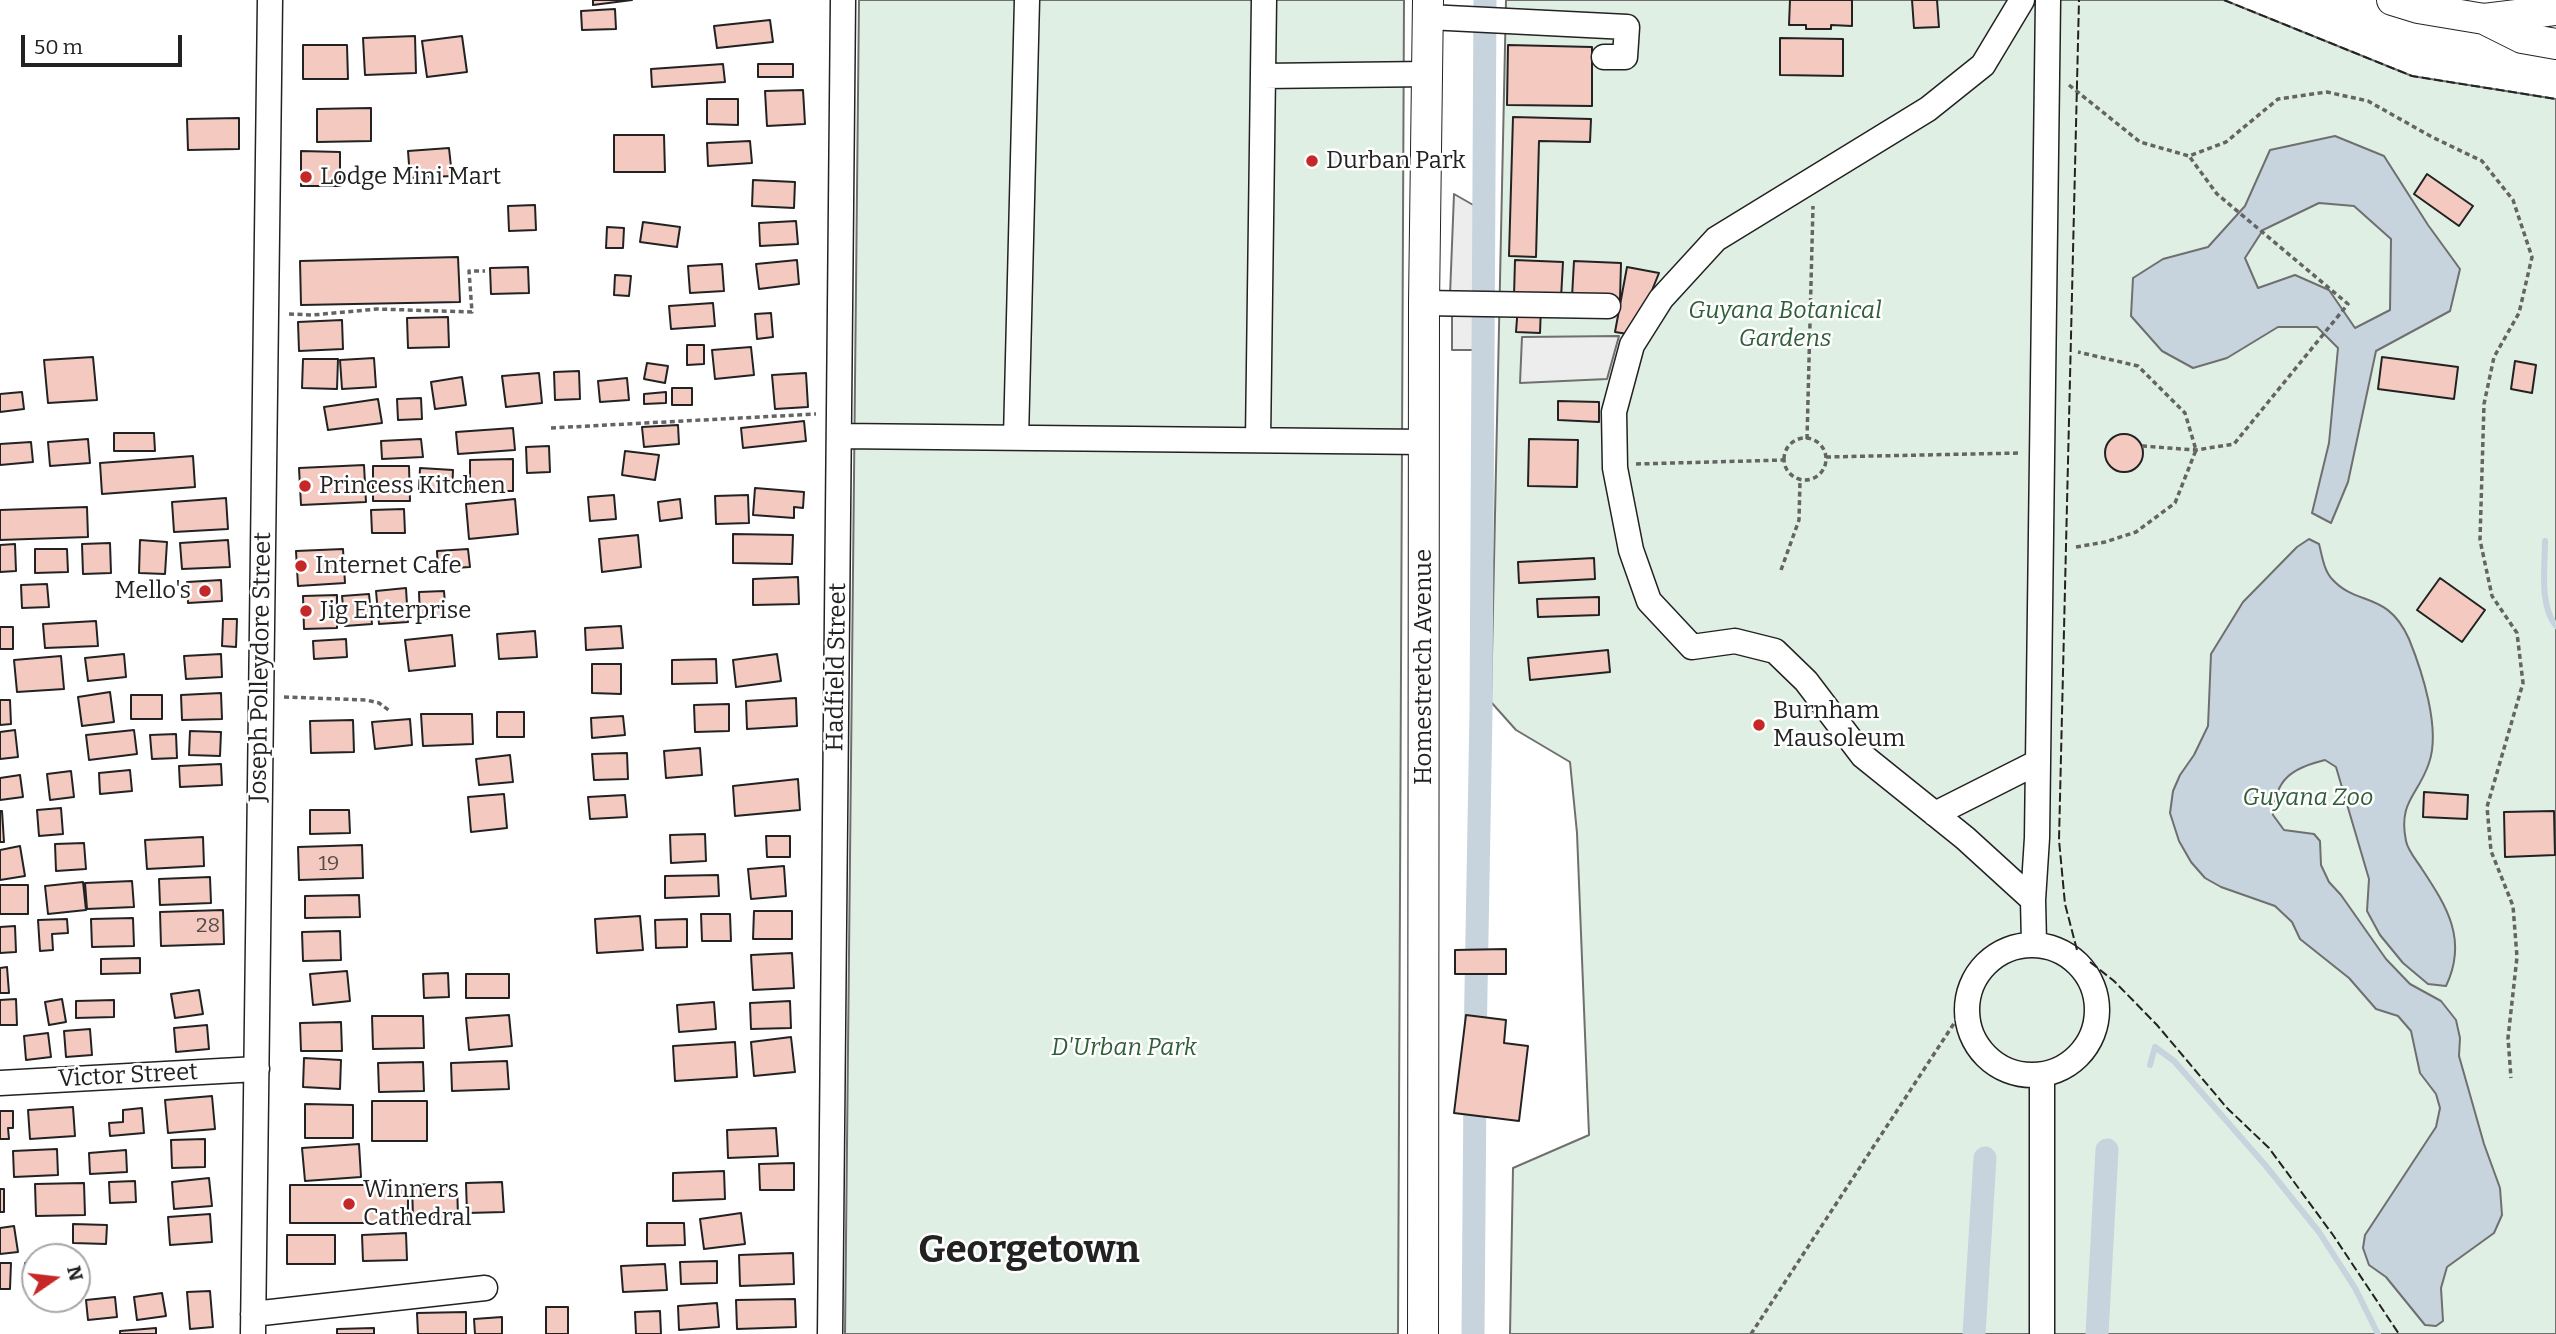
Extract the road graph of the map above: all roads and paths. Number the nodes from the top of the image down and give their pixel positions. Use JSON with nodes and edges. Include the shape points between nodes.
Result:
{"nodes":[{"id":1,"x":270,"y":0,"type":"edge"},
{"id":2,"x":844,"y":0,"type":"edge"},
{"id":3,"x":1027,"y":0,"type":"edge"},
{"id":4,"x":1264,"y":0,"type":"edge"},
{"id":5,"x":2022,"y":0,"type":"edge"},
{"id":6,"x":2048,"y":0,"type":"edge"},
{"id":7,"x":2392,"y":0,"type":"edge"},
{"id":8,"x":1428,"y":9,"type":"edge"},
{"id":9,"x":2556,"y":10,"type":"edge"},
{"id":10,"x":2484,"y":19,"type":"junction"},
{"id":11,"x":2556,"y":44,"type":"edge"},
{"id":12,"x":1604,"y":57,"type":"dead end"},
{"id":13,"x":2048,"y":68,"type":"junction"},
{"id":14,"x":1428,"y":74,"type":"junction"},
{"id":15,"x":1263,"y":76,"type":"junction"},
{"id":16,"x":2189,"y":156,"type":"junction"},
{"id":17,"x":1813,"y":180,"type":"junction"},
{"id":18,"x":485,"y":271,"type":"dead end"},
{"id":19,"x":1424,"y":303,"type":"junction"},
{"id":20,"x":1608,"y":306,"type":"dead end"},
{"id":21,"x":266,"y":313,"type":"junction"},
{"id":22,"x":2078,"y":352,"type":"dead end"},
{"id":23,"x":839,"y":424,"type":"junction"},
{"id":24,"x":551,"y":428,"type":"dead end"},
{"id":25,"x":1016,"y":438,"type":"junction"},
{"id":26,"x":1807,"y":439,"type":"junction"},
{"id":27,"x":1258,"y":440,"type":"junction"},
{"id":28,"x":1425,"y":442,"type":"junction"},
{"id":29,"x":2142,"y":446,"type":"dead end"},
{"id":30,"x":2196,"y":450,"type":"junction"},
{"id":31,"x":2042,"y":452,"type":"junction"},
{"id":32,"x":1826,"y":457,"type":"junction"},
{"id":33,"x":1784,"y":460,"type":"junction"},
{"id":34,"x":1615,"y":464,"type":"junction"},
{"id":35,"x":1800,"y":480,"type":"junction"},
{"id":36,"x":2076,"y":547,"type":"dead end"},
{"id":37,"x":1781,"y":570,"type":"dead end"},
{"id":38,"x":261,"y":699,"type":"junction"},
{"id":39,"x":390,"y":711,"type":"dead end"},
{"id":40,"x":2038,"y":762,"type":"junction"},
{"id":41,"x":1935,"y":814,"type":"junction"},
{"id":42,"x":2033,"y":900,"type":"junction"},
{"id":43,"x":2034,"y":943,"type":"junction"},
{"id":44,"x":1968,"y":1002,"type":"junction"},
{"id":45,"x":257,"y":1069,"type":"junction"},
{"id":46,"x":2042,"y":1076,"type":"junction"},
{"id":47,"x":2511,"y":1078,"type":"dead end"},
{"id":48,"x":0,"y":1083,"type":"edge"},
{"id":49,"x":485,"y":1288,"type":"dead end"},
{"id":50,"x":253,"y":1324,"type":"edge"},
{"id":51,"x":830,"y":1334,"type":"edge"},
{"id":52,"x":1423,"y":1334,"type":"edge"},
{"id":53,"x":1751,"y":1334,"type":"edge"},
{"id":54,"x":2042,"y":1334,"type":"edge"}],
"edges":[{"from":1,"to":21,"type":"street","name":"Joseph Polleydore Street"},
{"from":2,"to":23,"type":"street","name":"Hadfield Street"},
{"from":3,"to":25,"type":"street"},
{"from":4,"to":15,"type":"street"},
{"from":5,"to":17,"type":"street","via":[[1983,65],[1928,109]]},
{"from":6,"to":13,"type":"street"},
{"from":7,"to":10,"type":"main road"},
{"from":8,"to":12,"type":"street","via":[[1470,19],[1627,27],[1625,57]]},
{"from":8,"to":14,"type":"main road","name":"Homestretch Avenue"},
{"from":9,"to":10,"type":"main road"},
{"from":10,"to":11,"type":"main road","via":[[2522,38]]},
{"from":13,"to":16,"type":"path","via":[[2140,142]]},
{"from":13,"to":31,"type":"street"},
{"from":14,"to":15,"type":"street"},
{"from":14,"to":19,"type":"main road","name":"Homestretch Avenue"},
{"from":15,"to":27,"type":"street"},
{"from":16,"to":30,"type":"path","via":[[2217,194],[2348,304],[2234,444]]},
{"from":16,"to":47,"type":"path","via":[[2226,142],[2278,99],[2326,92],[2368,101],[2482,161],[2514,200],[2532,257],[2519,313],[2494,357],[2484,404],[2480,540],[2492,596],[2518,633],[2523,683],[2487,807],[2491,851],[2513,906],[2517,957],[2508,1038]]},
{"from":17,"to":26,"type":"path"},
{"from":17,"to":34,"type":"street","via":[[1717,239],[1661,299],[1632,345],[1614,412]]},
{"from":18,"to":21,"type":"path","via":[[468,271],[472,312]]},
{"from":19,"to":20,"type":"street"},
{"from":19,"to":28,"type":"main road","name":"Homestretch Avenue"},
{"from":21,"to":38,"type":"street","name":"Joseph Polleydore Street"},
{"from":22,"to":30,"type":"path","via":[[2138,366],[2185,413]]},
{"from":23,"to":24,"type":"path"},
{"from":23,"to":25,"type":"street"},
{"from":23,"to":51,"type":"street","name":"Hadfield Street"},
{"from":25,"to":27,"type":"street"},
{"from":26,"to":32,"type":"path","via":[[1820,444]]},
{"from":26,"to":33,"type":"path","via":[[1794,442]]},
{"from":27,"to":28,"type":"street"},
{"from":28,"to":52,"type":"main road","name":"Homestretch Avenue"},
{"from":29,"to":30,"type":"path"},
{"from":30,"to":36,"type":"path","via":[[2175,503],[2136,532]]},
{"from":31,"to":32,"type":"path"},
{"from":31,"to":40,"type":"street"},
{"from":32,"to":35,"type":"path","via":[[1819,475]]},
{"from":33,"to":34,"type":"path"},
{"from":33,"to":35,"type":"path"},
{"from":34,"to":41,"type":"street","via":[[1631,550],[1649,601],[1692,648],[1735,641],[1775,651],[1806,681],[1863,756]]},
{"from":35,"to":37,"type":"path","via":[[1799,520]]},
{"from":38,"to":39,"type":"path","via":[[366,700]]},
{"from":38,"to":45,"type":"street","name":"Joseph Polleydore Street"},
{"from":40,"to":41,"type":"street"},
{"from":40,"to":42,"type":"street"},
{"from":41,"to":42,"type":"street"},
{"from":42,"to":43,"type":"street"},
{"from":43,"to":44,"type":"street","via":[[1993,956],[1968,991]]},
{"from":43,"to":46,"type":"street","via":[[2071,956],[2094,987],[2097,1026],[2077,1059]]},
{"from":44,"to":46,"type":"street","via":[[1970,1035],[1999,1068]]},
{"from":44,"to":53,"type":"path"},
{"from":45,"to":48,"type":"street","name":"Victor Street"},
{"from":45,"to":50,"type":"street","name":"Joseph Polleydore Street"},
{"from":46,"to":54,"type":"street"},
{"from":49,"to":50,"type":"street"}]}
